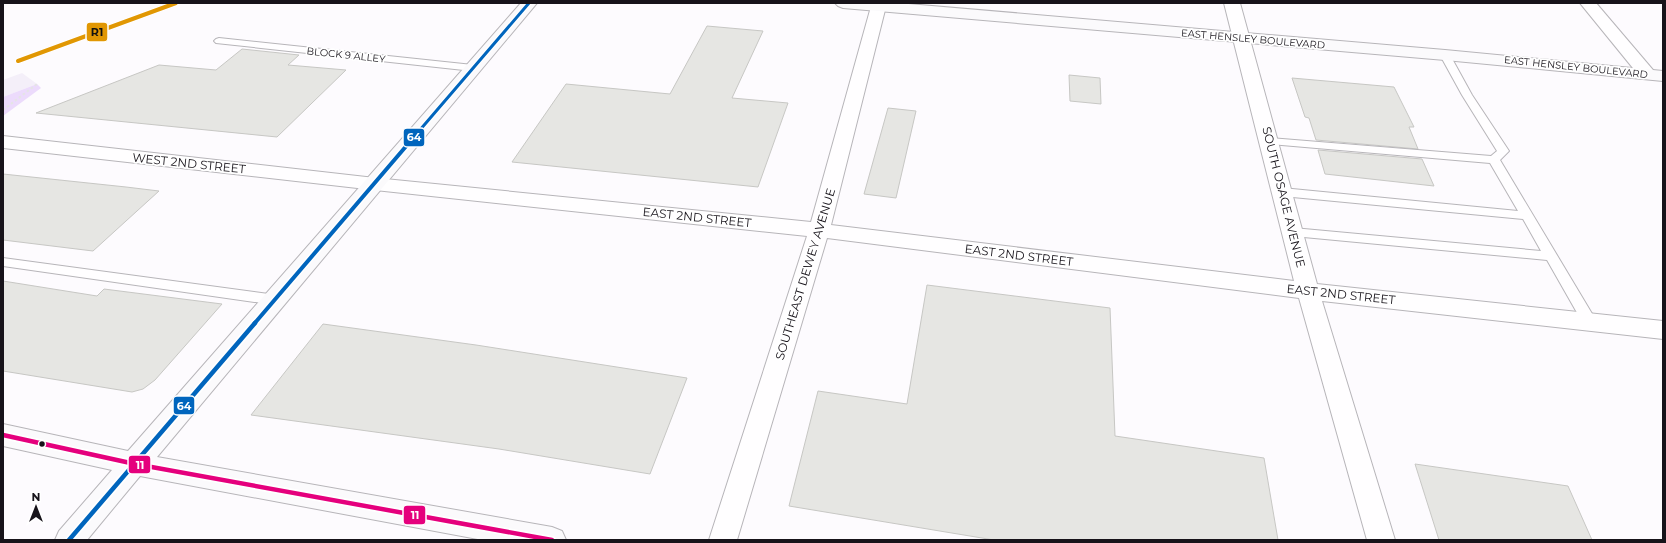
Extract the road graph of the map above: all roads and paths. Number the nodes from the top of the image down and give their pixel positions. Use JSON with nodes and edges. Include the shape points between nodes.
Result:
{"nodes":[{"id":1,"x":529,"y":3,"type":"edge"},
{"id":2,"x":843,"y":3,"type":"edge"},
{"id":3,"x":1232,"y":3,"type":"edge"},
{"id":4,"x":1588,"y":3,"type":"edge"},
{"id":5,"x":878,"y":6,"type":"junction"},
{"id":6,"x":1243,"y":38,"type":"junction"},
{"id":7,"x":219,"y":41,"type":"dead end"},
{"id":8,"x":1445,"y":55,"type":"junction"},
{"id":9,"x":473,"y":68,"type":"junction"},
{"id":10,"x":1655,"y":75,"type":"edge"},
{"id":11,"x":37,"y":84,"type":"dead end"},
{"id":12,"x":1663,"y":94,"type":"edge"},
{"id":13,"x":3,"y":110,"type":"edge"},
{"id":14,"x":1269,"y":141,"type":"junction"},
{"id":15,"x":3,"y":142,"type":"edge"},
{"id":16,"x":1494,"y":160,"type":"junction"},
{"id":17,"x":375,"y":184,"type":"junction"},
{"id":18,"x":1282,"y":192,"type":"junction"},
{"id":19,"x":1528,"y":216,"type":"junction"},
{"id":20,"x":819,"y":230,"type":"junction"},
{"id":21,"x":1293,"y":232,"type":"junction"},
{"id":22,"x":1551,"y":256,"type":"junction"},
{"id":23,"x":3,"y":262,"type":"edge"},
{"id":24,"x":1308,"y":291,"type":"junction"},
{"id":25,"x":276,"y":300,"type":"junction"},
{"id":26,"x":1589,"y":321,"type":"junction"},
{"id":27,"x":1663,"y":330,"type":"edge"},
{"id":28,"x":3,"y":434,"type":"edge"},
{"id":29,"x":135,"y":464,"type":"junction"},
{"id":30,"x":69,"y":540,"type":"edge"},
{"id":31,"x":552,"y":540,"type":"edge"},
{"id":32,"x":723,"y":540,"type":"edge"},
{"id":33,"x":1381,"y":540,"type":"edge"}],
"edges":[{"from":1,"to":9,"type":"street"},
{"from":2,"to":5,"type":"street","name":"EAST HENSLEY BOULEVARD"},
{"from":3,"to":6,"type":"street","name":"SOUTH OSAGE AVENUE"},
{"from":4,"to":10,"type":"street"},
{"from":5,"to":6,"type":"street","name":"EAST HENSLEY BOULEVARD"},
{"from":5,"to":20,"type":"street","name":"SOUTHEAST DEWEY AVENUE"},
{"from":6,"to":8,"type":"street","name":"EAST HENSLEY BOULEVARD"},
{"from":6,"to":14,"type":"street","name":"SOUTH OSAGE AVENUE"},
{"from":7,"to":9,"type":"lane","name":"BLOCK 9 ALLEY"},
{"from":8,"to":10,"type":"street","name":"EAST HENSLEY BOULEVARD"},
{"from":8,"to":16,"type":"lane","via":[[1503,151]]},
{"from":9,"to":17,"type":"street"},
{"from":10,"to":12,"type":"street"},
{"from":11,"to":13,"type":"path"},
{"from":14,"to":16,"type":"lane"},
{"from":14,"to":18,"type":"street","name":"SOUTH OSAGE AVENUE"},
{"from":15,"to":17,"type":"street","name":"WEST 2ND STREET"},
{"from":16,"to":19,"type":"lane"},
{"from":17,"to":20,"type":"street","name":"EAST 2ND STREET"},
{"from":17,"to":25,"type":"street"},
{"from":18,"to":19,"type":"lane"},
{"from":18,"to":21,"type":"street","name":"SOUTH OSAGE AVENUE"},
{"from":19,"to":22,"type":"lane"},
{"from":20,"to":24,"type":"street","name":"EAST 2ND STREET"},
{"from":20,"to":32,"type":"street","name":"SOUTHEAST DEWEY AVENUE"},
{"from":21,"to":22,"type":"lane"},
{"from":21,"to":24,"type":"street","name":"SOUTH OSAGE AVENUE"},
{"from":22,"to":26,"type":"lane"},
{"from":23,"to":25,"type":"lane"},
{"from":24,"to":26,"type":"street","name":"EAST 2ND STREET"},
{"from":24,"to":33,"type":"street","name":"SOUTH OSAGE AVENUE"},
{"from":25,"to":29,"type":"street"},
{"from":26,"to":27,"type":"street","name":"EAST 2ND STREET"},
{"from":28,"to":29,"type":"street"},
{"from":29,"to":30,"type":"street"},
{"from":29,"to":31,"type":"street"}]}
